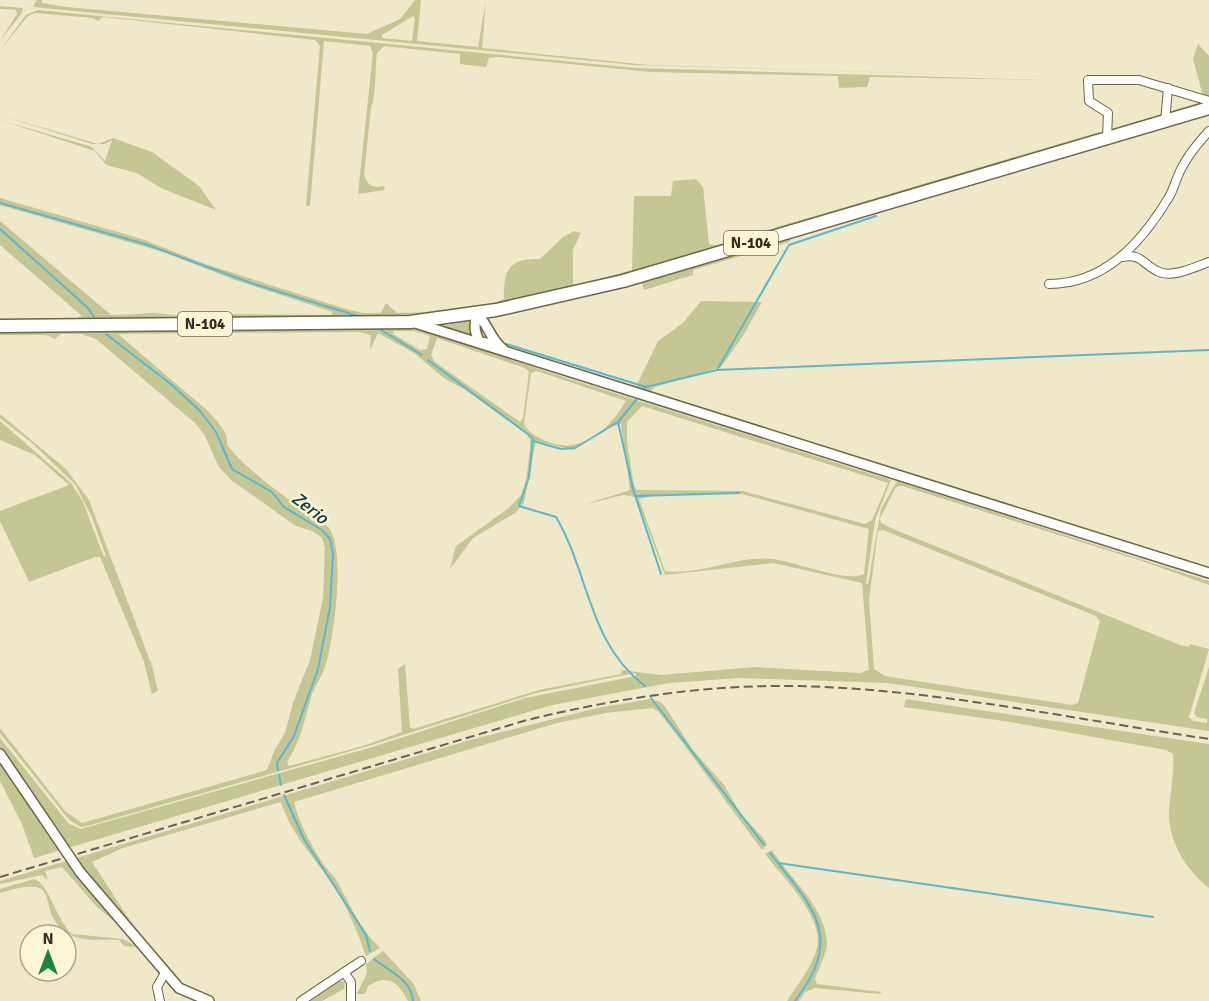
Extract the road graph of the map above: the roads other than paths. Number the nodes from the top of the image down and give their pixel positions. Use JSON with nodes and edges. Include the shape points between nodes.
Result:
{"nodes":[{"id":1,"x":1168,"y":88,"type":"junction"},
{"id":2,"x":1209,"y":102,"type":"edge"},
{"id":3,"x":1209,"y":108,"type":"edge"},
{"id":4,"x":1165,"y":122,"type":"junction"},
{"id":5,"x":1209,"y":131,"type":"edge"},
{"id":6,"x":1107,"y":138,"type":"junction"},
{"id":7,"x":1123,"y":257,"type":"junction"},
{"id":8,"x":1209,"y":262,"type":"edge"},
{"id":9,"x":1049,"y":284,"type":"dead end"},
{"id":10,"x":496,"y":310,"type":"junction"},
{"id":11,"x":477,"y":314,"type":"junction"},
{"id":12,"x":410,"y":322,"type":"junction"},
{"id":13,"x":0,"y":326,"type":"edge"},
{"id":14,"x":486,"y":339,"type":"junction"},
{"id":15,"x":1209,"y":573,"type":"edge"},
{"id":16,"x":0,"y":754,"type":"edge"},
{"id":17,"x":361,"y":961,"type":"dead end"},
{"id":18,"x":344,"y":972,"type":"junction"},
{"id":19,"x":165,"y":973,"type":"junction"},
{"id":20,"x":160,"y":1001,"type":"edge"},
{"id":21,"x":209,"y":1001,"type":"edge"},
{"id":22,"x":301,"y":1001,"type":"edge"},
{"id":23,"x":351,"y":1001,"type":"edge"}],
"edges":[{"from":1,"to":2,"type":"street"},
{"from":1,"to":4,"type":"street"},
{"from":1,"to":6,"type":"street","via":[[1139,80],[1088,80],[1089,101],[1108,113]]},
{"from":3,"to":4,"type":"main road","number":"N-104"},
{"from":4,"to":6,"type":"main road","number":"N-104"},
{"from":5,"to":7,"type":"street","via":[[1183,164],[1170,196]]},
{"from":6,"to":10,"type":"main road","number":"N-104","via":[[623,281]]},
{"from":7,"to":8,"type":"street","via":[[1142,259],[1158,273]]},
{"from":7,"to":9,"type":"street","via":[[1088,278]]},
{"from":10,"to":11,"type":"main road","number":"N-104"},
{"from":10,"to":14,"type":"street"},
{"from":11,"to":12,"type":"main road","number":"N-104"},
{"from":11,"to":14,"type":"street"},
{"from":11,"to":14,"type":"street","via":[[476,336]]},
{"from":12,"to":13,"type":"main road","number":"N-104"},
{"from":12,"to":14,"type":"street"},
{"from":14,"to":15,"type":"street","via":[[511,354]]},
{"from":16,"to":19,"type":"street","bridge":true,"via":[[80,872]]},
{"from":17,"to":18,"type":"street"},
{"from":18,"to":22,"type":"street"},
{"from":18,"to":23,"type":"street","via":[[351,982]]},
{"from":19,"to":20,"type":"street","via":[[158,987]]},
{"from":19,"to":21,"type":"street","via":[[179,988]]}]}
